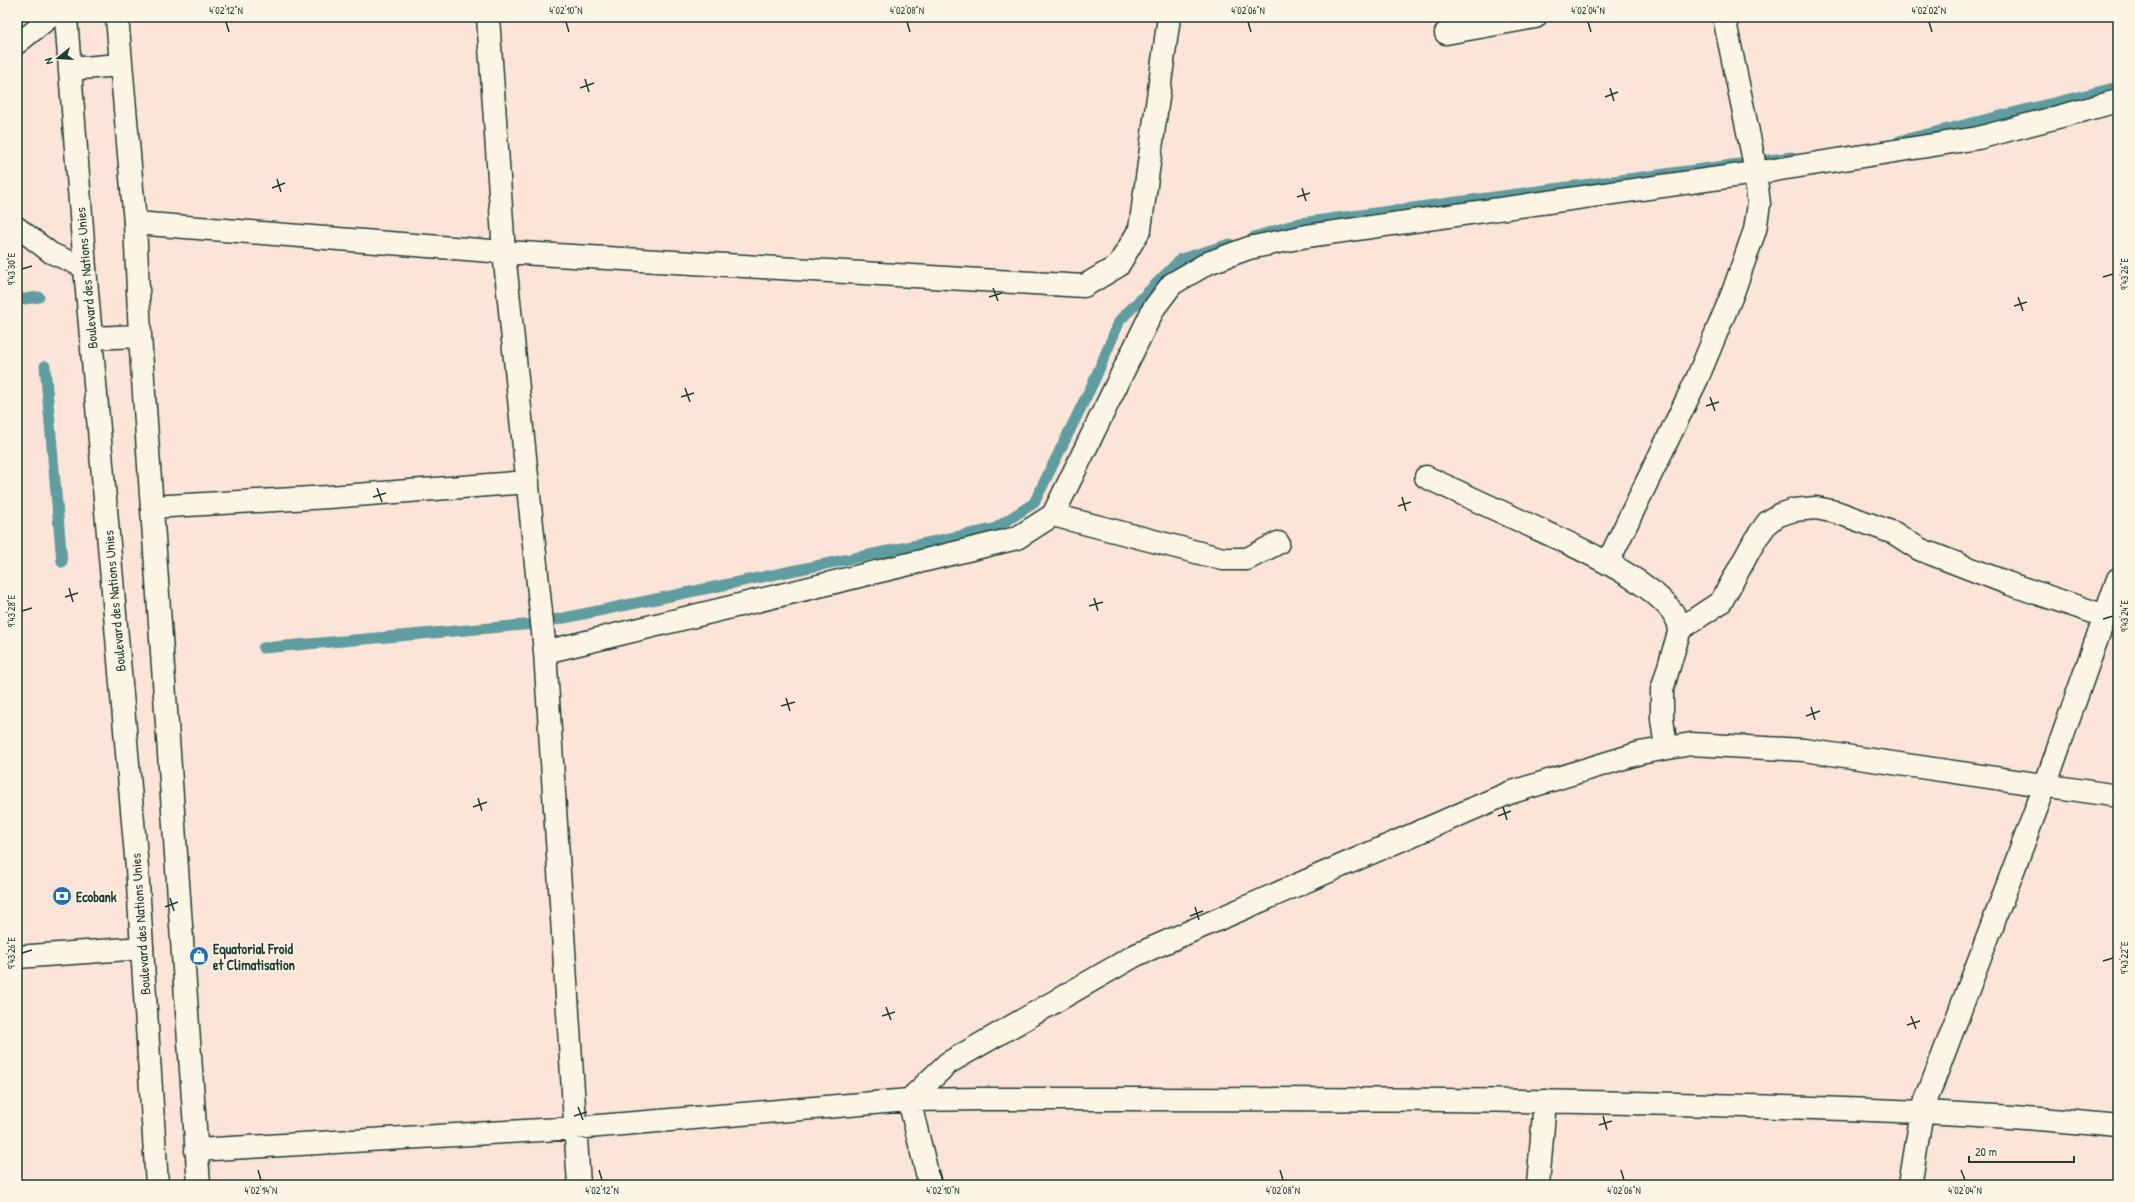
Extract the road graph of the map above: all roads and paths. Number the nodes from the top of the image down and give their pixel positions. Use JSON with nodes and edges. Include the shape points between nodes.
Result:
{"nodes":[{"id":1,"x":52,"y":17,"type":"edge"},
{"id":2,"x":66,"y":17,"type":"edge"},
{"id":3,"x":117,"y":17,"type":"edge"},
{"id":4,"x":488,"y":17,"type":"edge"},
{"id":5,"x":1169,"y":17,"type":"edge"},
{"id":6,"x":1535,"y":17,"type":"edge"},
{"id":7,"x":1724,"y":17,"type":"edge"},
{"id":8,"x":1446,"y":33,"type":"dead end"},
{"id":9,"x":17,"y":44,"type":"edge"},
{"id":10,"x":120,"y":65,"type":"junction"},
{"id":11,"x":70,"y":69,"type":"junction"},
{"id":12,"x":2118,"y":101,"type":"edge"},
{"id":13,"x":1755,"y":173,"type":"junction"},
{"id":14,"x":134,"y":223,"type":"junction"},
{"id":15,"x":17,"y":227,"type":"edge"},
{"id":16,"x":504,"y":252,"type":"junction"},
{"id":17,"x":85,"y":268,"type":"junction"},
{"id":18,"x":140,"y":336,"type":"junction"},
{"id":19,"x":91,"y":338,"type":"junction"},
{"id":20,"x":1426,"y":477,"type":"dead end"},
{"id":21,"x":528,"y":482,"type":"junction"},
{"id":22,"x":152,"y":507,"type":"junction"},
{"id":23,"x":1053,"y":515,"type":"junction"},
{"id":24,"x":1278,"y":543,"type":"dead end"},
{"id":25,"x":1608,"y":562,"type":"junction"},
{"id":26,"x":2118,"y":579,"type":"edge"},
{"id":27,"x":2105,"y":616,"type":"junction"},
{"id":28,"x":1680,"y":629,"type":"junction"},
{"id":29,"x":545,"y":652,"type":"junction"},
{"id":30,"x":1666,"y":748,"type":"junction"},
{"id":31,"x":2045,"y":786,"type":"junction"},
{"id":32,"x":2118,"y":796,"type":"edge"},
{"id":33,"x":142,"y":948,"type":"junction"},
{"id":34,"x":17,"y":957,"type":"edge"},
{"id":35,"x":909,"y":1100,"type":"junction"},
{"id":36,"x":1545,"y":1101,"type":"junction"},
{"id":37,"x":1922,"y":1111,"type":"junction"},
{"id":38,"x":2118,"y":1126,"type":"edge"},
{"id":39,"x":575,"y":1128,"type":"junction"},
{"id":40,"x":196,"y":1150,"type":"junction"},
{"id":41,"x":157,"y":1185,"type":"edge"},
{"id":42,"x":200,"y":1185,"type":"edge"},
{"id":43,"x":579,"y":1185,"type":"edge"},
{"id":44,"x":930,"y":1185,"type":"edge"},
{"id":45,"x":1538,"y":1185,"type":"edge"},
{"id":46,"x":1910,"y":1185,"type":"edge"}],
"edges":[{"from":1,"to":9,"type":"lane"},
{"from":2,"to":11,"type":"street","name":"Boulevard des Nations Unies"},
{"from":3,"to":10,"type":"street"},
{"from":4,"to":16,"type":"street"},
{"from":5,"to":16,"type":"street","via":[[1140,229],[1118,266],[1084,286]]},
{"from":6,"to":8,"type":"street"},
{"from":7,"to":13,"type":"street"},
{"from":10,"to":11,"type":"street"},
{"from":10,"to":14,"type":"street"},
{"from":11,"to":17,"type":"street","name":"Boulevard des Nations Unies"},
{"from":12,"to":13,"type":"street","via":[[1978,138]]},
{"from":13,"to":23,"type":"street","via":[[1307,236],[1249,248],[1208,263],[1172,284],[1154,308]]},
{"from":13,"to":25,"type":"street","via":[[1758,204],[1755,230],[1732,295],[1697,379]]},
{"from":14,"to":16,"type":"street"},
{"from":14,"to":18,"type":"street"},
{"from":15,"to":17,"type":"lane","via":[[51,253]]},
{"from":16,"to":21,"type":"street"},
{"from":17,"to":19,"type":"street","name":"Boulevard des Nations Unies"},
{"from":18,"to":19,"type":"street"},
{"from":18,"to":22,"type":"street"},
{"from":19,"to":33,"type":"street","name":"Boulevard des Nations Unies"},
{"from":20,"to":25,"type":"street"},
{"from":21,"to":22,"type":"street","via":[[329,498]]},
{"from":21,"to":29,"type":"street"},
{"from":22,"to":40,"type":"street"},
{"from":23,"to":24,"type":"street","via":[[1223,558],[1247,559]]},
{"from":23,"to":29,"type":"street","via":[[1017,538]]},
{"from":25,"to":28,"type":"street","via":[[1642,583],[1672,610],[1679,619]]},
{"from":26,"to":27,"type":"street"},
{"from":27,"to":28,"type":"street","via":[[2010,584],[1919,549],[1894,533],[1836,512],[1816,508],[1794,510],[1768,522],[1755,540],[1721,602]]},
{"from":27,"to":31,"type":"street"},
{"from":28,"to":30,"type":"street","via":[[1662,690]]},
{"from":29,"to":39,"type":"street"},
{"from":30,"to":31,"type":"street","via":[[1691,744],[1804,750]]},
{"from":30,"to":35,"type":"street","via":[[1640,753],[1509,793],[1136,955],[948,1064]]},
{"from":31,"to":32,"type":"street"},
{"from":31,"to":37,"type":"street"},
{"from":33,"to":34,"type":"street"},
{"from":33,"to":41,"type":"street","name":"Boulevard des Nations Unies"},
{"from":35,"to":36,"type":"street"},
{"from":35,"to":39,"type":"street"},
{"from":35,"to":44,"type":"street"},
{"from":36,"to":37,"type":"street"},
{"from":36,"to":45,"type":"street"},
{"from":37,"to":38,"type":"street"},
{"from":37,"to":46,"type":"street"},
{"from":39,"to":40,"type":"street"},
{"from":39,"to":43,"type":"street"},
{"from":40,"to":42,"type":"street"}]}
